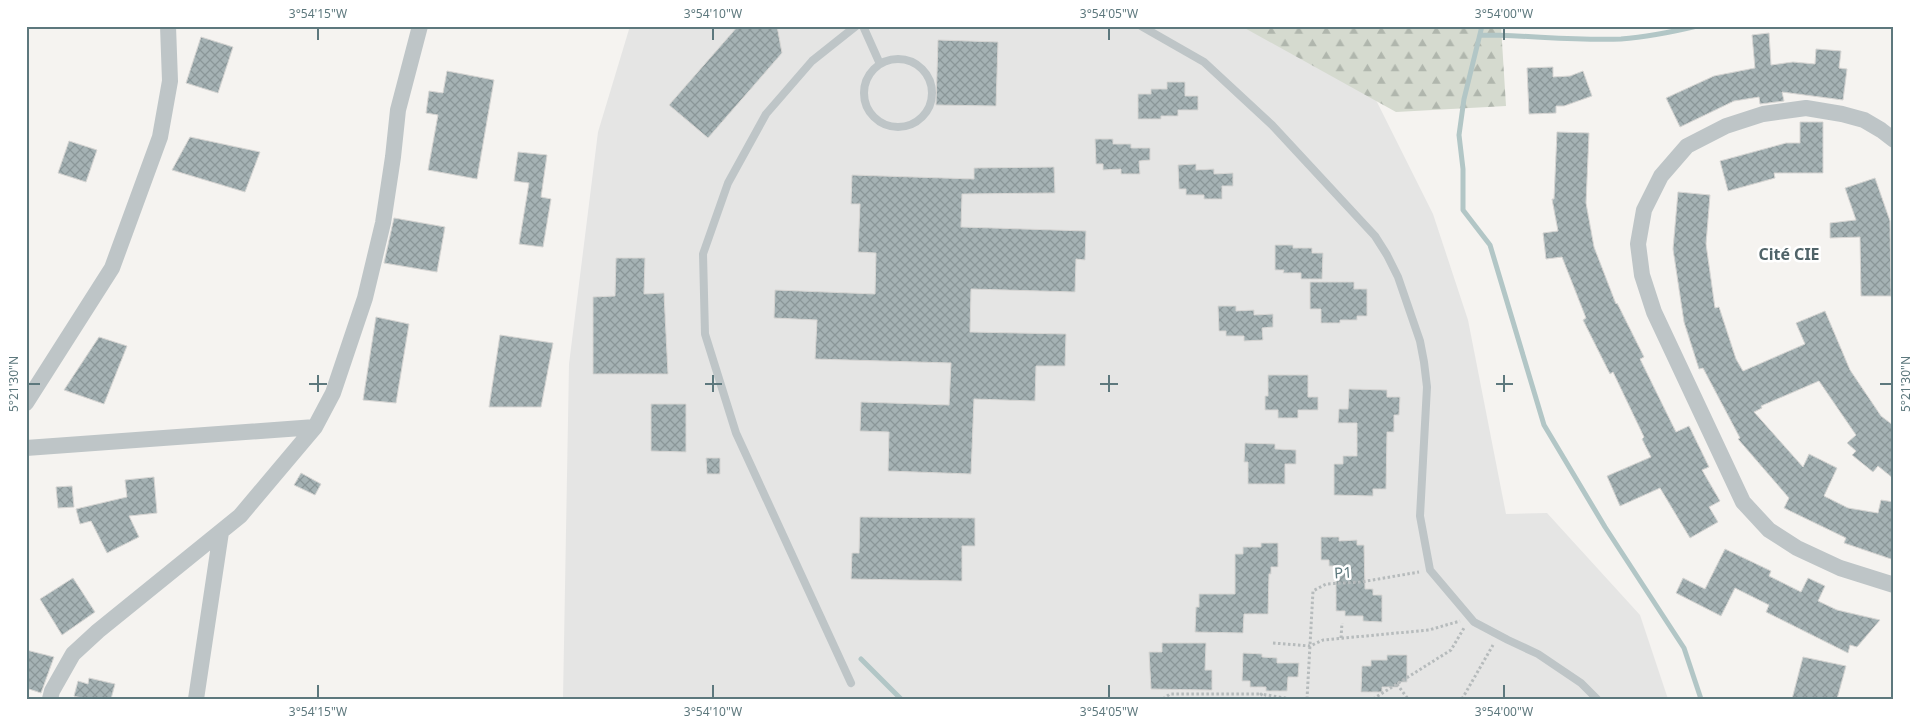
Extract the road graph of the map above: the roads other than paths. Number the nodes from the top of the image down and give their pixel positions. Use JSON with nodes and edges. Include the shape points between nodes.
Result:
{"nodes":[{"id":1,"x":168,"y":26,"type":"edge"},
{"id":2,"x":420,"y":26,"type":"edge"},
{"id":3,"x":856,"y":26,"type":"edge"},
{"id":4,"x":863,"y":26,"type":"edge"},
{"id":5,"x":1141,"y":26,"type":"edge"},
{"id":6,"x":880,"y":64,"type":"junction"},
{"id":7,"x":1894,"y":140,"type":"edge"},
{"id":8,"x":26,"y":403,"type":"edge"},
{"id":9,"x":315,"y":427,"type":"junction"},
{"id":10,"x":26,"y":448,"type":"edge"},
{"id":11,"x":221,"y":532,"type":"junction"},
{"id":12,"x":1894,"y":585,"type":"edge"},
{"id":13,"x":851,"y":683,"type":"dead end"},
{"id":14,"x":50,"y":699,"type":"edge"},
{"id":15,"x":196,"y":699,"type":"edge"},
{"id":16,"x":1597,"y":699,"type":"edge"}],
"edges":[{"from":1,"to":8,"type":"street","via":[[170,81],[160,137],[112,268]]},
{"from":2,"to":9,"type":"street","via":[[398,110],[383,223],[365,298],[333,393]]},
{"from":3,"to":13,"type":"lane","via":[[812,61],[766,114],[728,183],[703,254],[705,334],[736,433]]},
{"from":4,"to":6,"type":"lane"},
{"from":5,"to":16,"type":"lane","via":[[1204,62],[1272,125],[1375,236],[1401,286],[1424,362],[1427,388],[1420,516],[1430,570],[1474,622],[1538,654],[1581,683]]},
{"from":6,"to":6,"type":"lane","via":[[873,69],[864,85],[868,111],[889,127],[907,127],[915,123],[931,102],[931,84],[927,76],[922,69],[906,60],[888,60]]},
{"from":7,"to":12,"type":"street","via":[[1864,120],[1806,108],[1763,114],[1726,126],[1687,146],[1661,176],[1644,210],[1638,244],[1642,275],[1654,312],[1743,502],[1769,530],[1796,548],[1840,568]]},
{"from":9,"to":10,"type":"street"},
{"from":9,"to":11,"type":"street","via":[[240,516]]},
{"from":11,"to":14,"type":"street","via":[[73,654]]},
{"from":11,"to":15,"type":"street"}]}
